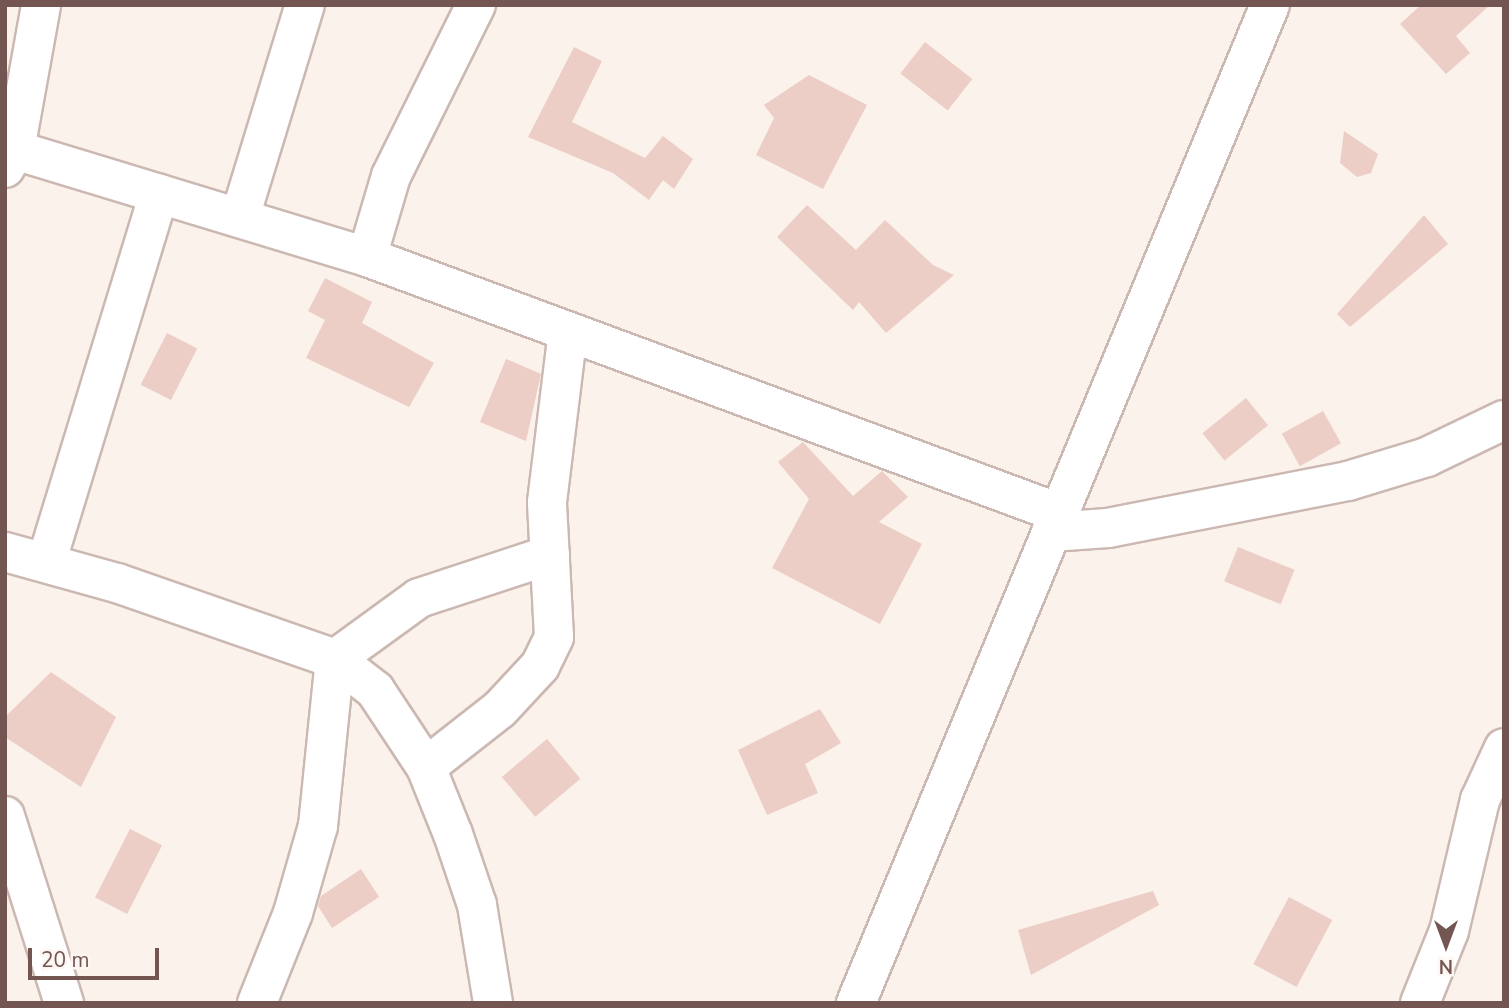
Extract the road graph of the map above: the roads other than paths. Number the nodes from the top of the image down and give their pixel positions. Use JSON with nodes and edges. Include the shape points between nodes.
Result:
{"nodes":[{"id":1,"x":41,"y":5,"type":"edge"},
{"id":2,"x":305,"y":5,"type":"edge"},
{"id":3,"x":476,"y":5,"type":"edge"},
{"id":4,"x":1270,"y":5,"type":"edge"},
{"id":5,"x":8,"y":155,"type":"edge"},
{"id":6,"x":159,"y":194,"type":"junction"},
{"id":7,"x":240,"y":217,"type":"junction"},
{"id":8,"x":367,"y":257,"type":"junction"},
{"id":9,"x":568,"y":332,"type":"junction"},
{"id":10,"x":620,"y":351,"type":"junction"},
{"id":11,"x":562,"y":384,"type":"junction"},
{"id":12,"x":1504,"y":421,"type":"edge"},
{"id":13,"x":1055,"y":522,"type":"junction"},
{"id":14,"x":5,"y":552,"type":"edge"},
{"id":15,"x":550,"y":555,"type":"junction"},
{"id":16,"x":47,"y":560,"type":"junction"},
{"id":17,"x":335,"y":659,"type":"junction"},
{"id":18,"x":1504,"y":748,"type":"edge"},
{"id":19,"x":426,"y":767,"type":"junction"},
{"id":20,"x":5,"y":816,"type":"edge"},
{"id":21,"x":64,"y":1003,"type":"edge"},
{"id":22,"x":257,"y":1003,"type":"edge"},
{"id":23,"x":493,"y":1003,"type":"edge"},
{"id":24,"x":856,"y":1003,"type":"edge"},
{"id":25,"x":1420,"y":1003,"type":"edge"}],
"edges":[{"from":1,"to":5,"type":"street"},
{"from":2,"to":7,"type":"street"},
{"from":3,"to":8,"type":"street","via":[[391,176]]},
{"from":4,"to":13,"type":"street"},
{"from":5,"to":6,"type":"street"},
{"from":6,"to":7,"type":"street"},
{"from":6,"to":16,"type":"street"},
{"from":7,"to":8,"type":"street"},
{"from":8,"to":9,"type":"street"},
{"from":9,"to":10,"type":"street"},
{"from":9,"to":11,"type":"street"},
{"from":10,"to":11,"type":"street"},
{"from":10,"to":13,"type":"street"},
{"from":11,"to":15,"type":"street","via":[[547,502]]},
{"from":12,"to":13,"type":"street","via":[[1427,457],[1348,481],[1187,514]]},
{"from":13,"to":24,"type":"street"},
{"from":14,"to":16,"type":"street"},
{"from":15,"to":17,"type":"street","via":[[419,598]]},
{"from":15,"to":19,"type":"street","via":[[554,637],[540,666],[500,709]]},
{"from":16,"to":17,"type":"street"},
{"from":17,"to":19,"type":"street","via":[[399,716]]},
{"from":17,"to":22,"type":"street","via":[[318,826],[293,913]]},
{"from":18,"to":25,"type":"street","via":[[1480,800],[1449,930]]},
{"from":19,"to":23,"type":"street","via":[[477,905]]},
{"from":20,"to":21,"type":"street"}]}
